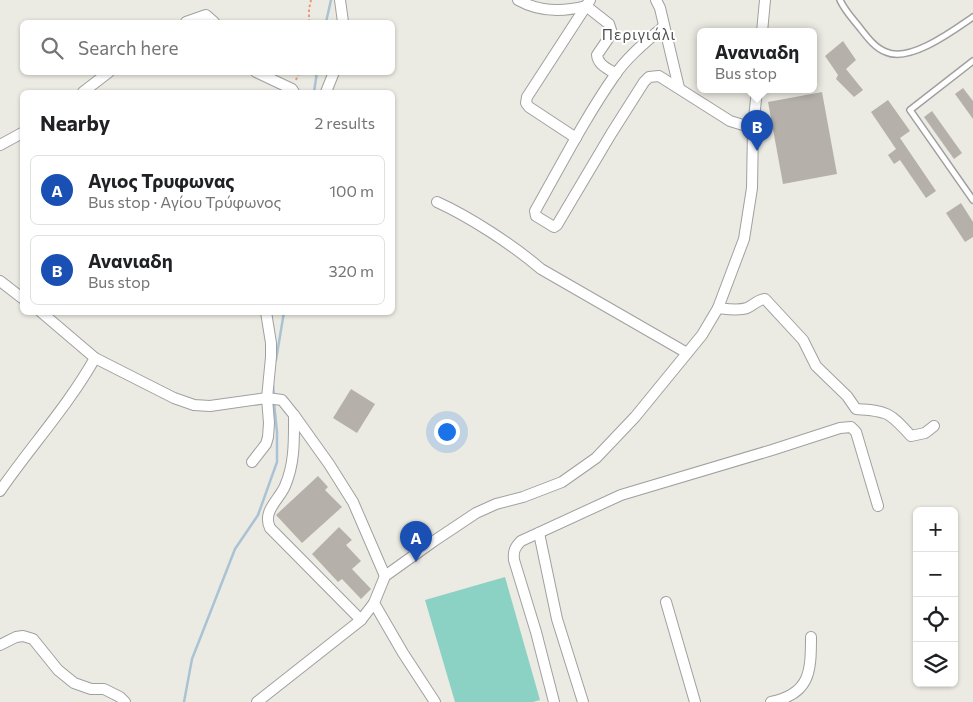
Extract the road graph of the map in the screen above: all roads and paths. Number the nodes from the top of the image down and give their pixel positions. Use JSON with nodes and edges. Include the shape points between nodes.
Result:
{"nodes":[{"id":1,"x":311,"y":0,"type":"edge"},
{"id":2,"x":340,"y":0,"type":"edge"},
{"id":3,"x":518,"y":0,"type":"edge"},
{"id":4,"x":656,"y":0,"type":"edge"},
{"id":5,"x":765,"y":0,"type":"edge"},
{"id":6,"x":840,"y":0,"type":"edge"},
{"id":7,"x":588,"y":3,"type":"edge"},
{"id":8,"x":973,"y":17,"type":"edge"},
{"id":9,"x":192,"y":20,"type":"edge"},
{"id":10,"x":212,"y":20,"type":"edge"},
{"id":11,"x":309,"y":20,"type":"edge"},
{"id":12,"x":343,"y":20,"type":"edge"},
{"id":13,"x":664,"y":26,"type":"junction"},
{"id":14,"x":762,"y":28,"type":"edge"},
{"id":15,"x":973,"y":61,"type":"edge"},
{"id":16,"x":616,"y":74,"type":"junction"},
{"id":17,"x":105,"y":75,"type":"edge"},
{"id":18,"x":262,"y":75,"type":"edge"},
{"id":19,"x":333,"y":75,"type":"edge"},
{"id":20,"x":679,"y":88,"type":"junction"},
{"id":21,"x":86,"y":90,"type":"edge"},
{"id":22,"x":293,"y":90,"type":"edge"},
{"id":23,"x":327,"y":90,"type":"edge"},
{"id":24,"x":757,"y":93,"type":"edge"},
{"id":25,"x":754,"y":128,"type":"junction"},
{"id":26,"x":20,"y":134,"type":"edge"},
{"id":27,"x":576,"y":138,"type":"junction"},
{"id":28,"x":0,"y":146,"type":"edge"},
{"id":29,"x":973,"y":200,"type":"edge"},
{"id":30,"x":437,"y":202,"type":"dead end"},
{"id":31,"x":0,"y":281,"type":"edge"},
{"id":32,"x":20,"y":296,"type":"edge"},
{"id":33,"x":718,"y":308,"type":"junction"},
{"id":34,"x":45,"y":315,"type":"edge"},
{"id":35,"x":267,"y":315,"type":"edge"},
{"id":36,"x":687,"y":353,"type":"junction"},
{"id":37,"x":95,"y":358,"type":"junction"},
{"id":38,"x":273,"y":398,"type":"junction"},
{"id":39,"x":294,"y":415,"type":"junction"},
{"id":40,"x":934,"y":426,"type":"dead end"},
{"id":41,"x":252,"y":462,"type":"dead end"},
{"id":42,"x":0,"y":491,"type":"edge"},
{"id":43,"x":878,"y":506,"type":"dead end"},
{"id":44,"x":539,"y":533,"type":"junction"},
{"id":45,"x":385,"y":576,"type":"junction"},
{"id":46,"x":666,"y":602,"type":"dead end"},
{"id":47,"x":374,"y":603,"type":"junction"},
{"id":48,"x":361,"y":620,"type":"junction"},
{"id":49,"x":811,"y":637,"type":"dead end"},
{"id":50,"x":0,"y":645,"type":"edge"},
{"id":51,"x":125,"y":702,"type":"edge"},
{"id":52,"x":257,"y":702,"type":"edge"},
{"id":53,"x":435,"y":702,"type":"edge"},
{"id":54,"x":554,"y":702,"type":"edge"},
{"id":55,"x":583,"y":702,"type":"edge"},
{"id":56,"x":695,"y":702,"type":"edge"},
{"id":57,"x":771,"y":702,"type":"edge"}],
"edges":[{"from":1,"to":11,"type":"path"},
{"from":2,"to":12,"type":"street"},
{"from":3,"to":7,"type":"street","via":[[542,9],[565,10]]},
{"from":4,"to":13,"type":"street"},
{"from":5,"to":14,"type":"street"},
{"from":6,"to":8,"type":"lane","via":[[870,41],[886,53],[917,50],[944,37]]},
{"from":7,"to":16,"type":"street","via":[[609,24],[612,33],[597,59]]},
{"from":7,"to":27,"type":"street","via":[[526,103]]},
{"from":9,"to":10,"type":"street","via":[[206,15]]},
{"from":13,"to":16,"type":"street"},
{"from":13,"to":20,"type":"street"},
{"from":15,"to":29,"type":"lane","via":[[910,110]]},
{"from":16,"to":27,"type":"street"},
{"from":17,"to":21,"type":"street"},
{"from":18,"to":22,"type":"street"},
{"from":19,"to":23,"type":"street"},
{"from":20,"to":25,"type":"street","via":[[730,121]]},
{"from":20,"to":27,"type":"street","via":[[659,76],[649,77],[644,82],[554,227],[536,216],[535,211]]},
{"from":24,"to":25,"type":"street"},
{"from":25,"to":33,"type":"street","via":[[752,188],[744,239]]},
{"from":26,"to":28,"type":"street"},
{"from":30,"to":36,"type":"street","via":[[474,222],[541,269]]},
{"from":31,"to":32,"type":"street"},
{"from":33,"to":36,"type":"street"},
{"from":33,"to":40,"type":"street","via":[[744,309],[765,299],[802,340],[816,366],[856,409],[881,411],[894,418],[911,436]]},
{"from":34,"to":37,"type":"street"},
{"from":35,"to":38,"type":"street"},
{"from":36,"to":45,"type":"street","via":[[635,417],[596,458],[562,482],[476,513]]},
{"from":37,"to":38,"type":"street","via":[[194,405]]},
{"from":37,"to":42,"type":"street","via":[[79,386]]},
{"from":38,"to":39,"type":"street"},
{"from":38,"to":41,"type":"street","via":[[266,444]]},
{"from":39,"to":45,"type":"street","via":[[352,502]]},
{"from":39,"to":48,"type":"street","via":[[292,466],[285,486],[267,514],[267,521],[270,528]]},
{"from":43,"to":44,"type":"street","via":[[856,432],[851,427],[621,495]]},
{"from":44,"to":54,"type":"street","via":[[522,541],[513,553]]},
{"from":44,"to":55,"type":"street","via":[[557,619]]},
{"from":45,"to":47,"type":"street"},
{"from":46,"to":56,"type":"street"},
{"from":47,"to":48,"type":"street"},
{"from":47,"to":53,"type":"street"},
{"from":48,"to":52,"type":"street"},
{"from":49,"to":57,"type":"street","via":[[812,661],[804,684],[793,695]]},
{"from":50,"to":51,"type":"street","via":[[16,637],[33,639],[58,670],[74,683],[91,689],[104,689]]}]}
